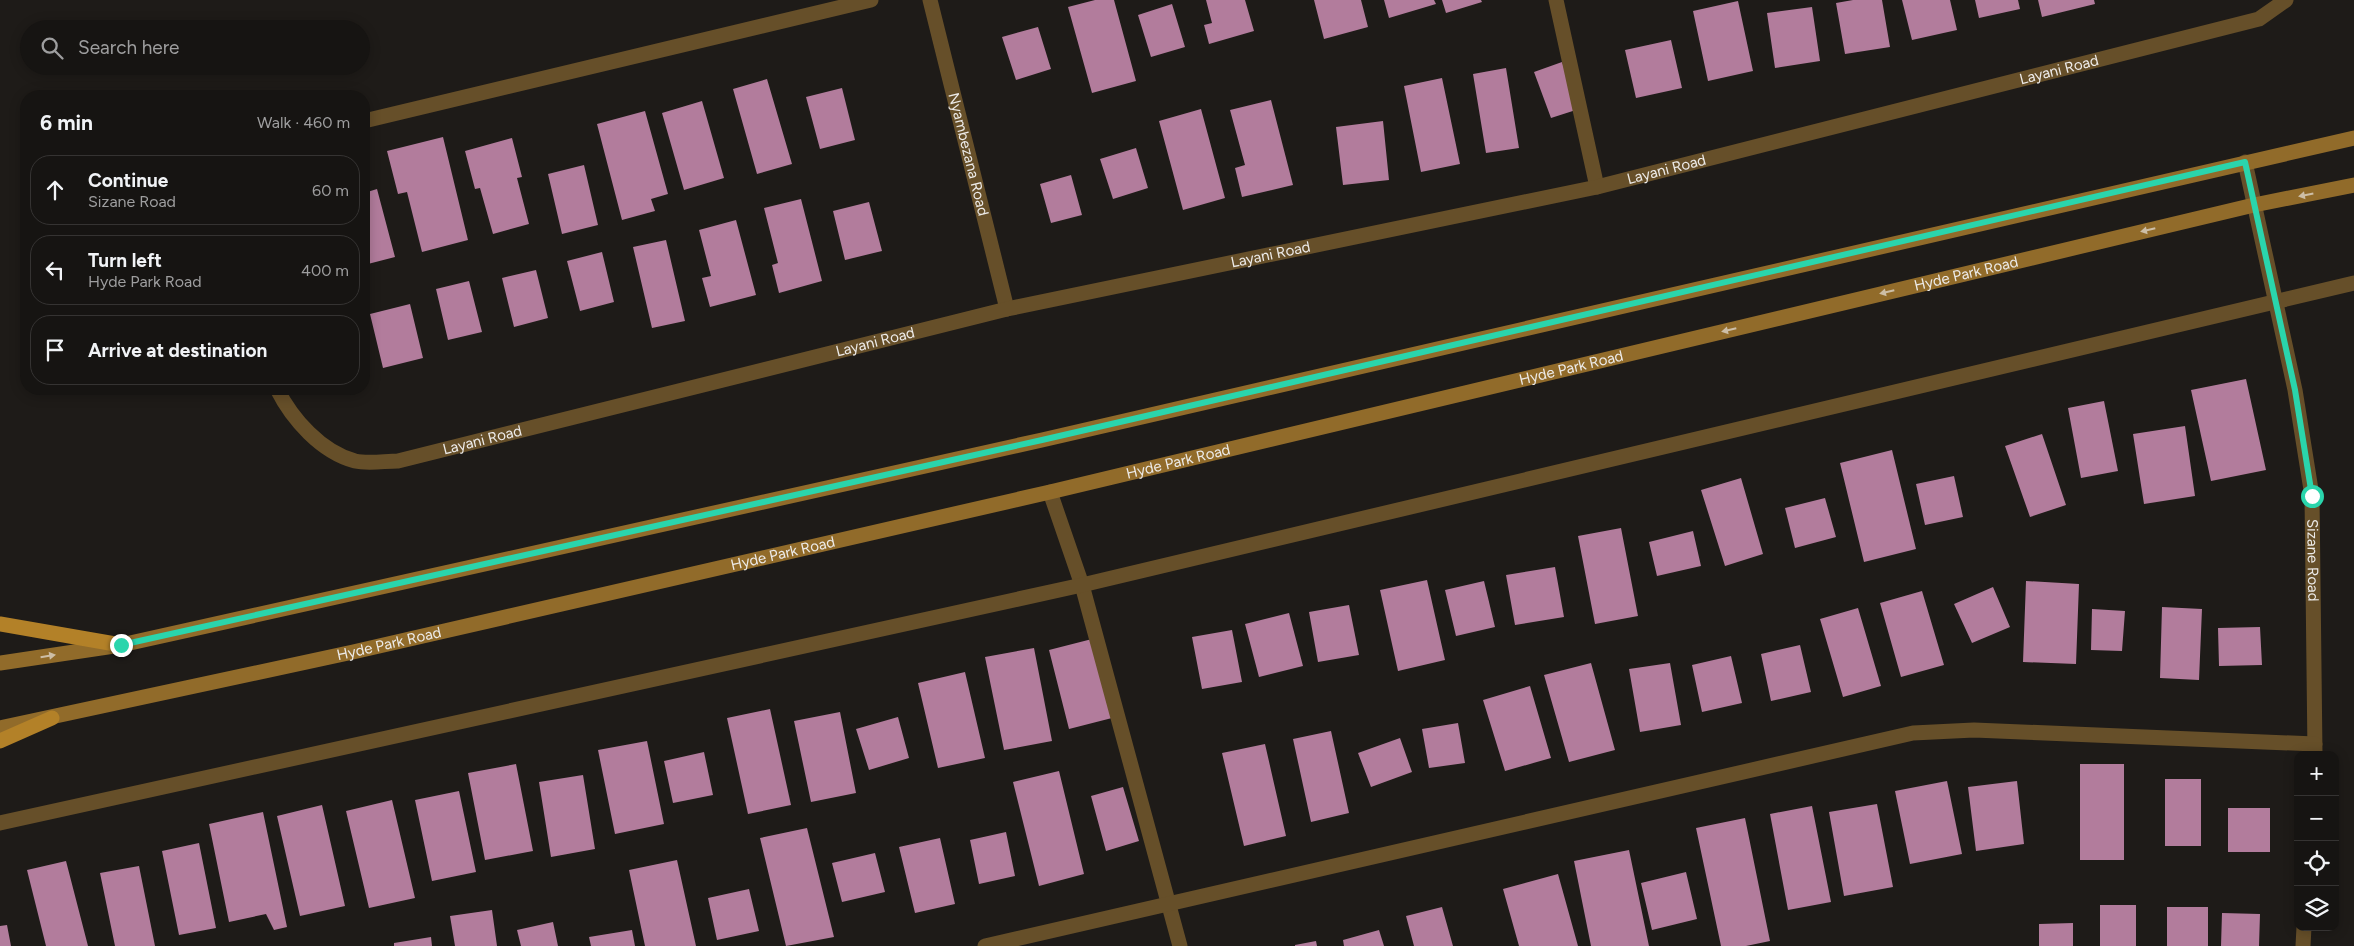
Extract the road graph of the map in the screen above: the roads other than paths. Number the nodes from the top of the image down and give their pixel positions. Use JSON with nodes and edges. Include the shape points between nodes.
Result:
{"nodes":[{"id":1,"x":871,"y":0,"type":"edge"},
{"id":2,"x":930,"y":0,"type":"edge"},
{"id":3,"x":1556,"y":0,"type":"edge"},
{"id":4,"x":2286,"y":0,"type":"edge"},
{"id":5,"x":370,"y":120,"type":"edge"},
{"id":6,"x":2354,"y":138,"type":"edge"},
{"id":7,"x":2245,"y":162,"type":"junction"},
{"id":8,"x":2354,"y":185,"type":"edge"},
{"id":9,"x":1598,"y":187,"type":"junction"},
{"id":10,"x":2254,"y":205,"type":"junction"},
{"id":11,"x":2354,"y":284,"type":"edge"},
{"id":12,"x":2275,"y":301,"type":"junction"},
{"id":13,"x":1007,"y":309,"type":"junction"},
{"id":14,"x":281,"y":395,"type":"edge"},
{"id":15,"x":1050,"y":492,"type":"junction"},
{"id":16,"x":1082,"y":585,"type":"junction"},
{"id":17,"x":0,"y":624,"type":"edge"},
{"id":18,"x":121,"y":645,"type":"junction"},
{"id":19,"x":0,"y":663,"type":"edge"},
{"id":20,"x":52,"y":718,"type":"junction"},
{"id":21,"x":0,"y":728,"type":"edge"},
{"id":22,"x":0,"y":741,"type":"edge"},
{"id":23,"x":2315,"y":749,"type":"edge"},
{"id":24,"x":0,"y":823,"type":"edge"},
{"id":25,"x":1169,"y":902,"type":"junction"},
{"id":26,"x":2304,"y":931,"type":"edge"},
{"id":27,"x":985,"y":946,"type":"edge"},
{"id":28,"x":1180,"y":946,"type":"edge"},
{"id":29,"x":2302,"y":946,"type":"edge"}],
"edges":[{"from":1,"to":5,"type":"street"},
{"from":2,"to":13,"type":"street","name":"Nyambezana Road"},
{"from":3,"to":9,"type":"street"},
{"from":4,"to":9,"type":"street","name":"Layani Road","via":[[2259,19]]},
{"from":6,"to":7,"type":"street"},
{"from":7,"to":10,"type":"street","name":"Sizane Road"},
{"from":7,"to":18,"type":"street","via":[[1042,440]]},
{"from":8,"to":10,"type":"street","name":"Hyde Park Road","one_way":true},
{"from":9,"to":13,"type":"street","name":"Layani Road"},
{"from":10,"to":12,"type":"street","name":"Sizane Road"},
{"from":10,"to":15,"type":"street","name":"Hyde Park Road","one_way":true},
{"from":11,"to":12,"type":"street"},
{"from":12,"to":16,"type":"street"},
{"from":12,"to":23,"type":"street","name":"Sizane Road","via":[[2295,390],[2312,496]]},
{"from":13,"to":14,"type":"street","name":"Layani Road","via":[[398,461],[356,461],[330,451],[300,423]]},
{"from":15,"to":16,"type":"street"},
{"from":15,"to":20,"type":"street","name":"Hyde Park Road"},
{"from":16,"to":24,"type":"street"},
{"from":16,"to":25,"type":"street"},
{"from":17,"to":18,"type":"main road"},
{"from":19,"to":18,"type":"street","one_way":true},
{"from":20,"to":21,"type":"street","name":"Hyde Park Road"},
{"from":20,"to":22,"type":"main road"},
{"from":23,"to":25,"type":"street","via":[[1974,730],[1913,733]]},
{"from":25,"to":27,"type":"street"},
{"from":25,"to":28,"type":"street"},
{"from":26,"to":29,"type":"street"}]}
